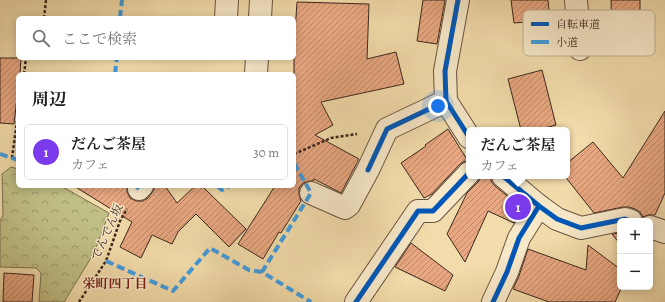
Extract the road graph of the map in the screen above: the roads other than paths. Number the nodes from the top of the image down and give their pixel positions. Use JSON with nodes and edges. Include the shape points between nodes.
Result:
{"nodes":[{"id":1,"x":228,"y":0,"type":"edge"},
{"id":2,"x":261,"y":0,"type":"edge"},
{"id":3,"x":458,"y":0,"type":"edge"},
{"id":4,"x":576,"y":0,"type":"edge"},
{"id":5,"x":577,"y":10,"type":"edge"},
{"id":6,"x":226,"y":16,"type":"edge"},
{"id":7,"x":260,"y":16,"type":"edge"},
{"id":8,"x":257,"y":60,"type":"edge"},
{"id":9,"x":256,"y":72,"type":"edge"},
{"id":10,"x":446,"y":101,"type":"junction"},
{"id":11,"x":466,"y":132,"type":"edge"},
{"id":12,"x":466,"y":176,"type":"edge"},
{"id":13,"x":507,"y":179,"type":"edge"},
{"id":14,"x":311,"y":193,"type":"dead end"},
{"id":15,"x":539,"y":206,"type":"junction"},
{"id":16,"x":617,"y":221,"type":"edge"},
{"id":17,"x":653,"y":228,"type":"edge"},
{"id":18,"x":665,"y":232,"type":"edge"},
{"id":19,"x":356,"y":302,"type":"edge"},
{"id":20,"x":493,"y":302,"type":"edge"}],
"edges":[{"from":1,"to":6,"type":"street"},
{"from":2,"to":7,"type":"street"},
{"from":3,"to":10,"type":"street","via":[[445,71]]},
{"from":4,"to":5,"type":"street"},
{"from":8,"to":9,"type":"street"},
{"from":10,"to":11,"type":"street"},
{"from":10,"to":14,"type":"street","via":[[387,129],[368,170],[345,208]]},
{"from":12,"to":19,"type":"street","via":[[433,211],[418,211]]},
{"from":13,"to":15,"type":"street"},
{"from":15,"to":16,"type":"street","via":[[557,219],[582,228]]},
{"from":15,"to":20,"type":"street","via":[[519,238]]},
{"from":17,"to":18,"type":"street"}]}
